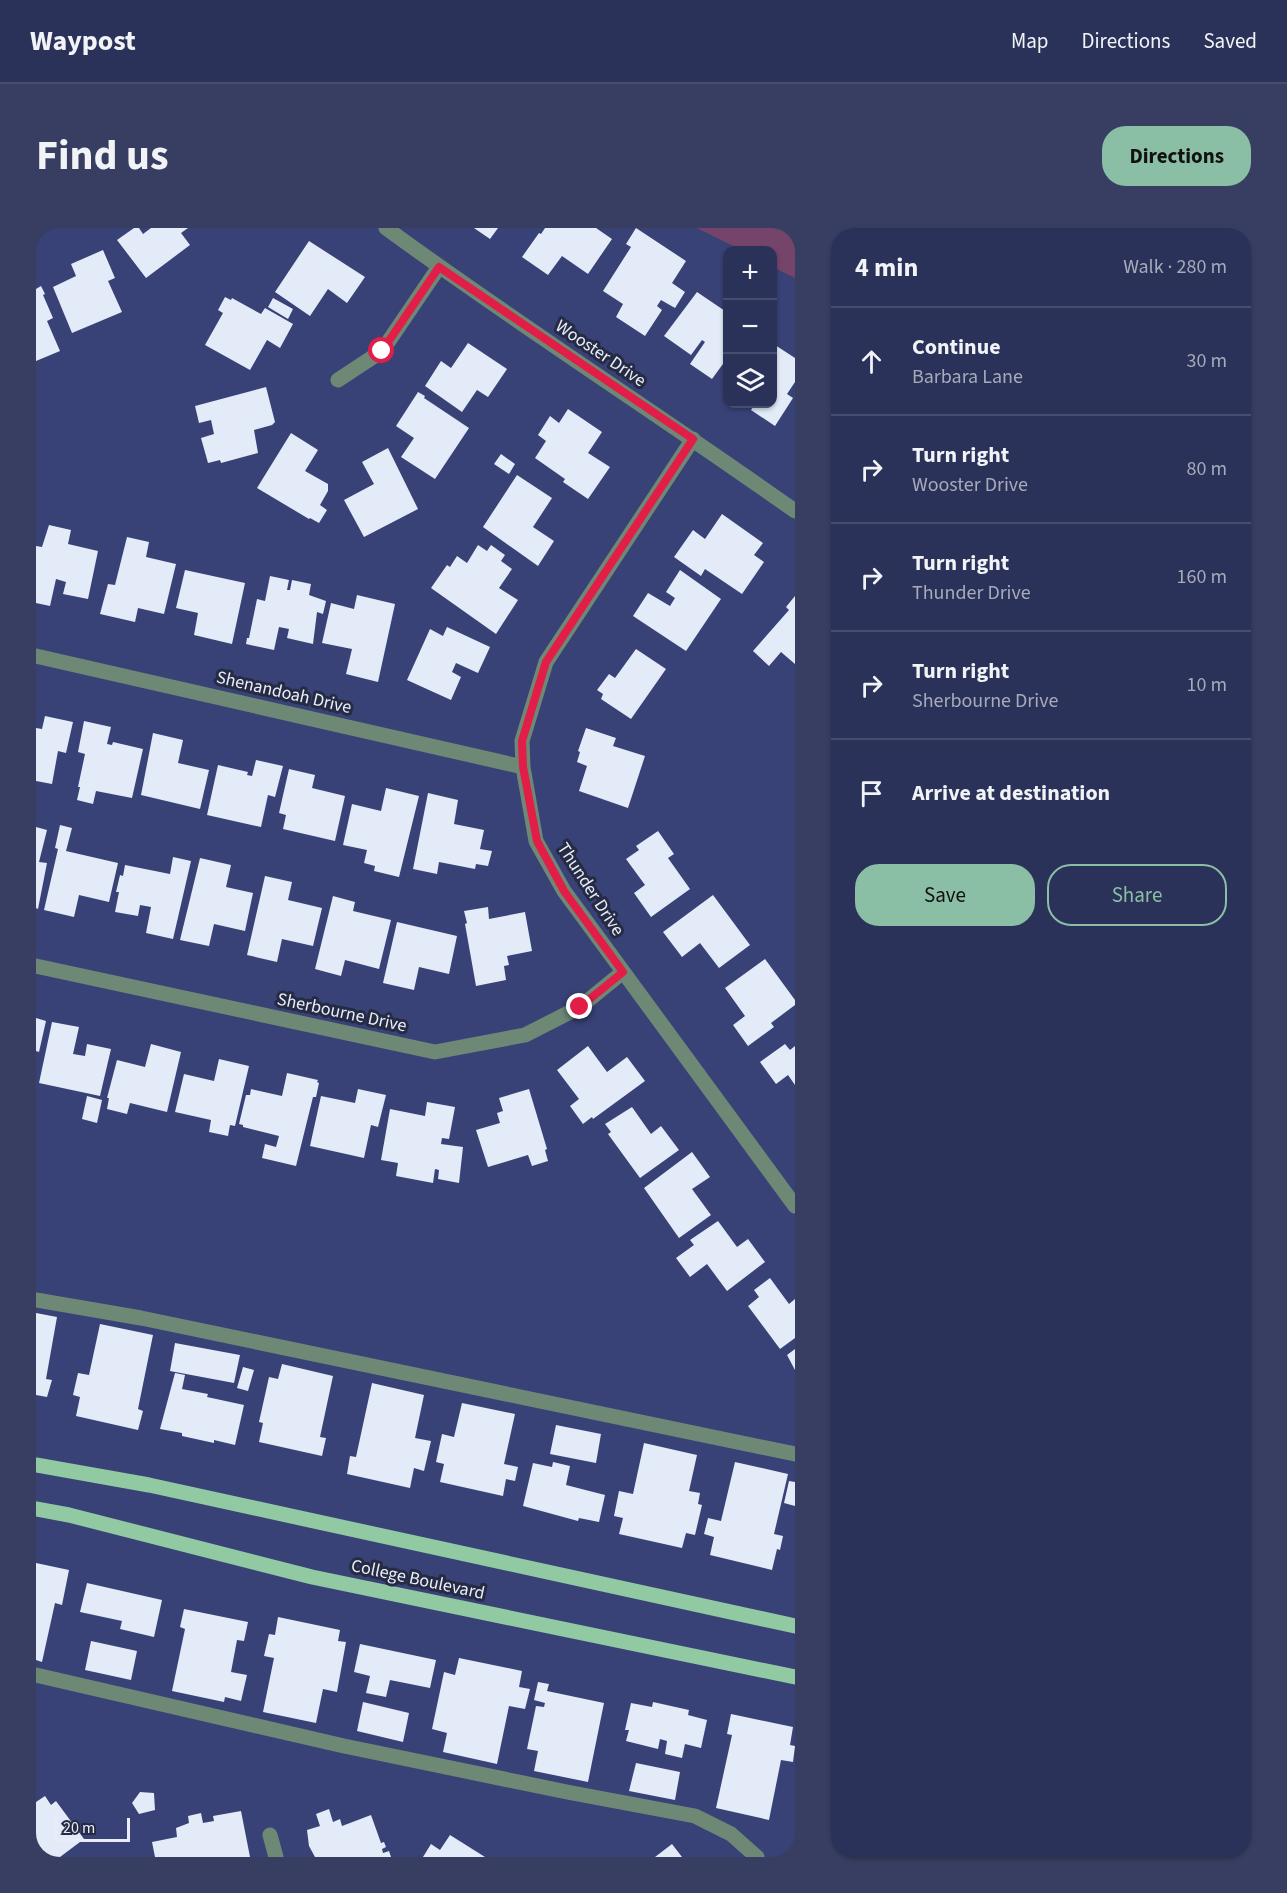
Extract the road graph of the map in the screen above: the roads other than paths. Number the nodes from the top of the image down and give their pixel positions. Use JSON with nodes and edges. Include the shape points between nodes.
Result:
{"nodes":[{"id":1,"x":386,"y":228,"type":"edge"},
{"id":2,"x":439,"y":267,"type":"junction"},
{"id":3,"x":338,"y":380,"type":"dead end"},
{"id":4,"x":693,"y":439,"type":"junction"},
{"id":5,"x":795,"y":511,"type":"edge"},
{"id":6,"x":36,"y":656,"type":"edge"},
{"id":7,"x":523,"y":767,"type":"junction"},
{"id":8,"x":36,"y":966,"type":"edge"},
{"id":9,"x":623,"y":972,"type":"junction"},
{"id":10,"x":795,"y":1206,"type":"edge"},
{"id":11,"x":36,"y":1300,"type":"edge"},
{"id":12,"x":795,"y":1454,"type":"edge"},
{"id":13,"x":36,"y":1465,"type":"edge"},
{"id":14,"x":36,"y":1509,"type":"edge"},
{"id":15,"x":795,"y":1626,"type":"edge"},
{"id":16,"x":36,"y":1676,"type":"edge"},
{"id":17,"x":795,"y":1677,"type":"edge"},
{"id":18,"x":270,"y":1835,"type":"dead end"},
{"id":19,"x":276,"y":1857,"type":"edge"},
{"id":20,"x":757,"y":1857,"type":"edge"}],
"edges":[{"from":1,"to":2,"type":"street","name":"Wooster Drive"},
{"from":2,"to":3,"type":"street","via":[[382,351]]},
{"from":2,"to":4,"type":"street","name":"Wooster Drive"},
{"from":4,"to":5,"type":"street","name":"Wooster Drive"},
{"from":4,"to":7,"type":"street","name":"Thunder Drive","via":[[546,662],[522,741]]},
{"from":6,"to":7,"type":"street","name":"Shenandoah Drive"},
{"from":7,"to":9,"type":"street","name":"Thunder Drive","via":[[537,841],[564,891]]},
{"from":8,"to":9,"type":"street","name":"Sherbourne Drive","via":[[435,1052],[525,1035],[580,1007]]},
{"from":9,"to":10,"type":"street","name":"Thunder Drive"},
{"from":11,"to":12,"type":"street","via":[[141,1318]]},
{"from":13,"to":15,"type":"main road","name":"College Boulevard","via":[[150,1485]]},
{"from":14,"to":17,"type":"main road","name":"College Boulevard","via":[[312,1577]]},
{"from":16,"to":20,"type":"street","via":[[344,1746],[695,1816],[731,1834]]},
{"from":18,"to":19,"type":"street"}]}
